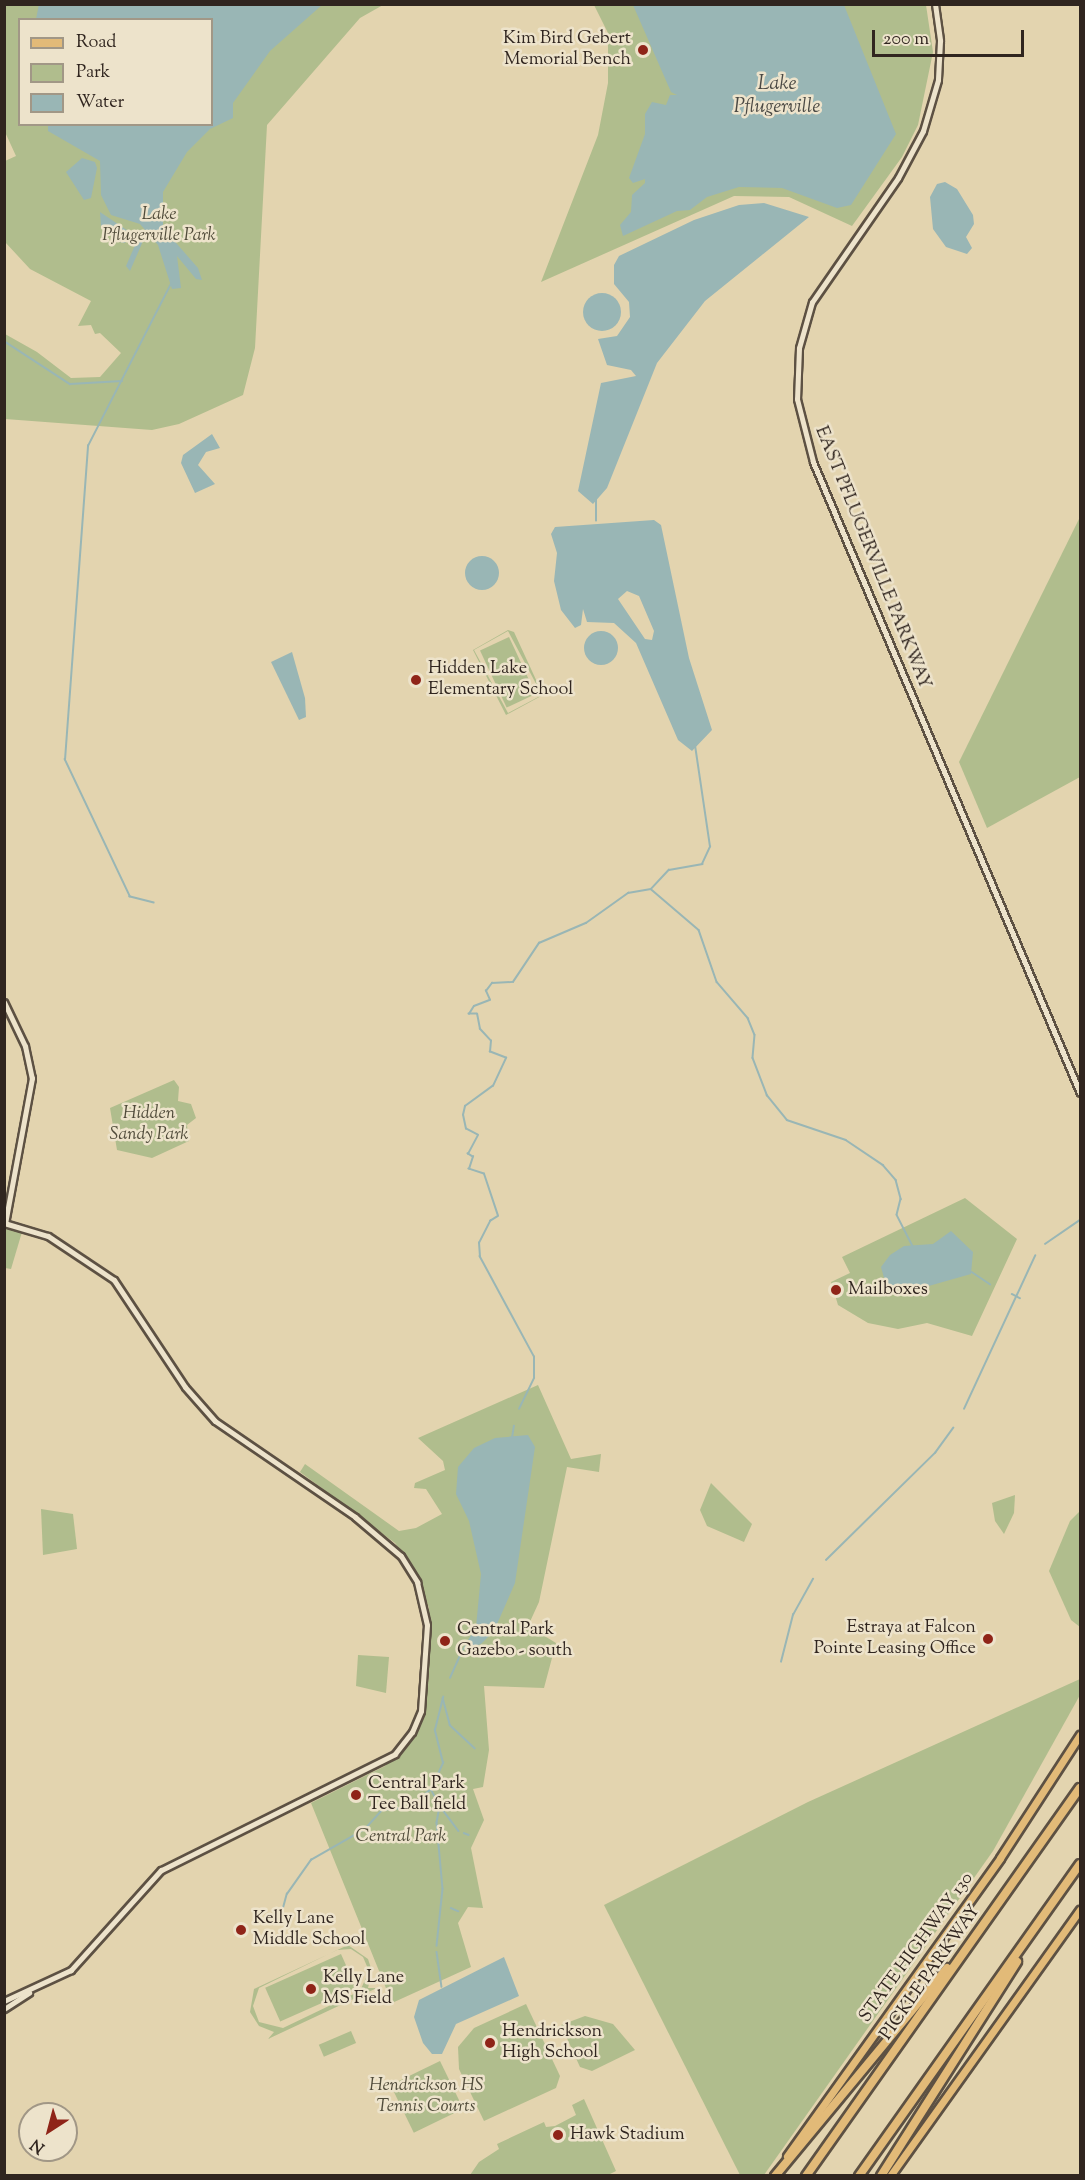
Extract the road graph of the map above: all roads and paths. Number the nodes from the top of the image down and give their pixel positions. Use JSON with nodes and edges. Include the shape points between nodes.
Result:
{"nodes":[{"id":1,"x":935,"y":4,"type":"edge"},
{"id":2,"x":4,"y":1002,"type":"edge"},
{"id":3,"x":1080,"y":1093,"type":"edge"},
{"id":4,"x":5,"y":1223,"type":"edge"},
{"id":5,"x":1080,"y":1735,"type":"edge"},
{"id":6,"x":1080,"y":1788,"type":"edge"},
{"id":7,"x":1080,"y":1864,"type":"edge"},
{"id":8,"x":1074,"y":1874,"type":"junction"},
{"id":9,"x":1080,"y":1910,"type":"edge"},
{"id":10,"x":990,"y":1916,"type":"junction"},
{"id":11,"x":29,"y":1993,"type":"junction"},
{"id":12,"x":4,"y":2001,"type":"edge"},
{"id":13,"x":4,"y":2009,"type":"edge"},
{"id":14,"x":775,"y":2175,"type":"edge"},
{"id":15,"x":806,"y":2175,"type":"edge"},
{"id":16,"x":859,"y":2175,"type":"edge"},
{"id":17,"x":881,"y":2175,"type":"edge"},
{"id":18,"x":890,"y":2175,"type":"edge"}],
"edges":[{"from":1,"to":3,"type":"street","name":"EAST PFLUGERVILLE PARKWAY","via":[[940,42],[938,80],[923,131],[898,178],[827,274],[812,302],[799,348],[796,399],[813,462]]},
{"from":2,"to":4,"type":"street","via":[[25,1046],[32,1078]]},
{"from":4,"to":11,"type":"street","via":[[62,1243],[114,1280],[185,1387],[215,1421],[361,1521],[401,1556],[417,1582],[427,1625],[421,1711],[412,1732],[395,1754],[161,1870],[71,1970]]},
{"from":5,"to":14,"type":"main road","name":"STATE HIGHWAY 130","via":[[1000,1858]]},
{"from":6,"to":10,"type":"highway","name":"PICKLE PARKWAY"},
{"from":7,"to":8,"type":"highway"},
{"from":8,"to":16,"type":"highway"},
{"from":8,"to":17,"type":"highway"},
{"from":9,"to":18,"type":"main road"},
{"from":10,"to":14,"type":"highway"},
{"from":10,"to":15,"type":"highway","name":"PICKLE PARKWAY"},
{"from":11,"to":12,"type":"street"},
{"from":11,"to":13,"type":"street"}]}
